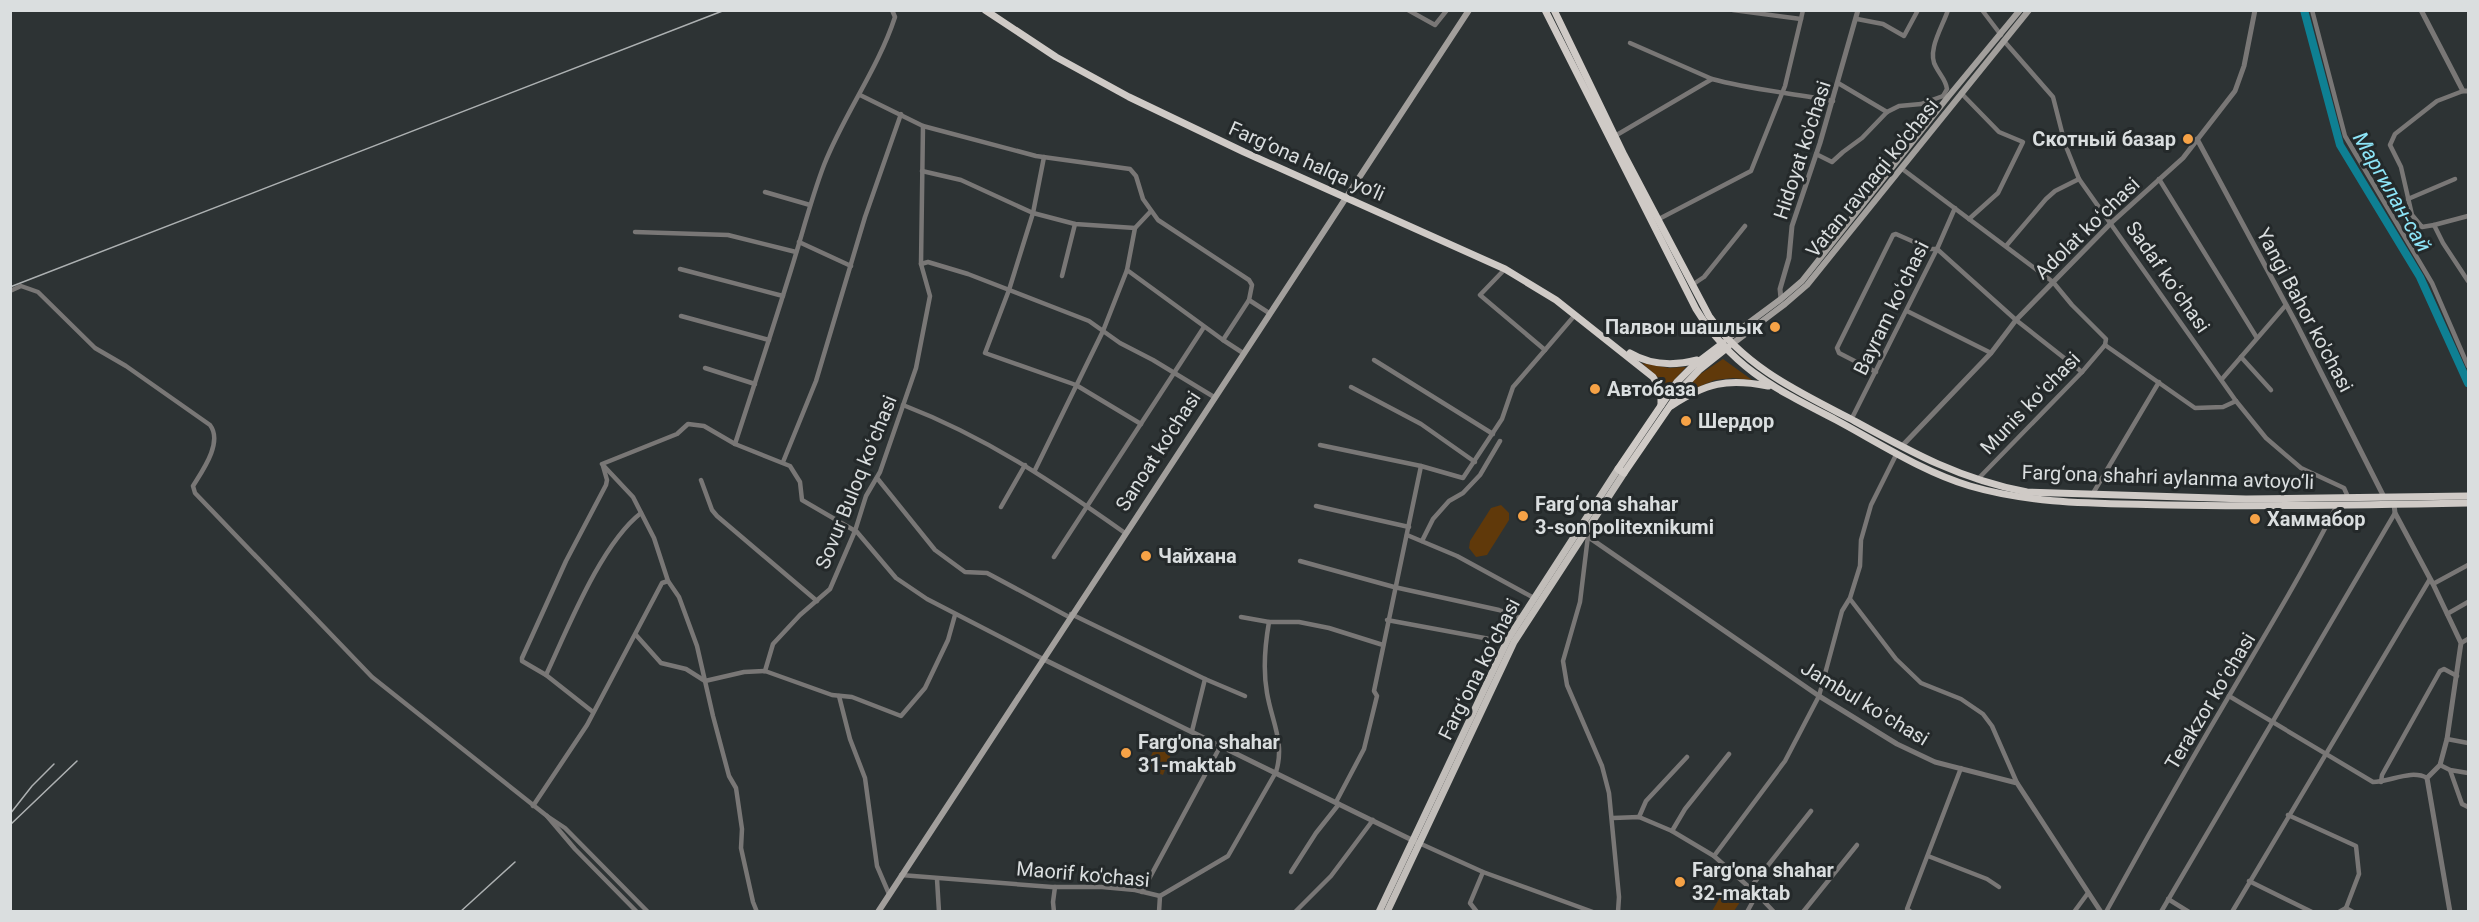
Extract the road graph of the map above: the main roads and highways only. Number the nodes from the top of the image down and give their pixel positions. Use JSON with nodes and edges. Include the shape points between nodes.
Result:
{"nodes":[{"id":1,"x":985,"y":10,"type":"edge"},
{"id":2,"x":1468,"y":10,"type":"edge"},
{"id":3,"x":1545,"y":10,"type":"edge"},
{"id":4,"x":1554,"y":10,"type":"edge"},
{"id":5,"x":2020,"y":10,"type":"edge"},
{"id":6,"x":2029,"y":10,"type":"edge"},
{"id":7,"x":2002,"y":38,"type":"junction"},
{"id":8,"x":1994,"y":49,"type":"junction"},
{"id":9,"x":1347,"y":197,"type":"junction"},
{"id":10,"x":1612,"y":343,"type":"junction"},
{"id":11,"x":1726,"y":344,"type":"junction"},
{"id":12,"x":1700,"y":360,"type":"junction"},
{"id":13,"x":1771,"y":386,"type":"junction"},
{"id":14,"x":1664,"y":407,"type":"junction"},
{"id":15,"x":1900,"y":450,"type":"junction"},
{"id":16,"x":1621,"y":471,"type":"junction"},
{"id":17,"x":2469,"y":496,"type":"edge"},
{"id":18,"x":2180,"y":501,"type":"junction"},
{"id":19,"x":2469,"y":503,"type":"edge"},
{"id":20,"x":1416,"y":842,"type":"junction"},
{"id":21,"x":878,"y":912,"type":"edge"},
{"id":22,"x":1379,"y":912,"type":"edge"},
{"id":23,"x":1387,"y":912,"type":"edge"}],
"edges":[{"from":1,"to":9,"type":"highway","name":"Farg‘ona halqa yo‘li","via":[[1056,57],[1130,97]]},
{"from":2,"to":9,"type":"main road","name":"Sanoat ko'chasi"},
{"from":3,"to":11,"type":"highway","via":[[1696,309]]},
{"from":4,"to":11,"type":"highway","via":[[1658,220]]},
{"from":5,"to":7,"type":"main road","name":"Vatan ravnaqi ko'chasi"},
{"from":6,"to":7,"type":"main road","name":"Vatan ravnaqi ko'chasi"},
{"from":7,"to":8,"type":"main road","name":"Vatan ravnaqi ko'chasi"},
{"from":8,"to":11,"type":"main road","name":"Vatan ravnaqi ko'chasi","via":[[1945,96],[1802,281]]},
{"from":8,"to":11,"type":"main road","name":"Vatan ravnaqi ko'chasi","via":[[1807,285]]},
{"from":9,"to":10,"type":"highway","name":"Farg‘ona halqa yo‘li","via":[[1505,269],[1543,291]]},
{"from":9,"to":21,"type":"main road","name":"Sanoat ko'chasi"},
{"from":10,"to":12,"type":"highway","via":[[1637,357],[1664,364]]},
{"from":10,"to":14,"type":"highway","via":[[1656,380]]},
{"from":11,"to":12,"type":"highway","name":"Fargʻona koʻchasi"},
{"from":11,"to":13,"type":"highway","name":"Farg‘ona shahri aylanma avtoyo‘li"},
{"from":11,"to":14,"type":"highway","name":"Fargʻona koʻchasi"},
{"from":11,"to":15,"type":"highway","name":"Farg‘ona shahri aylanma avtoyo‘li","via":[[1771,376]]},
{"from":12,"to":14,"type":"highway","name":"Fargʻona koʻchasi","via":[[1677,382]]},
{"from":13,"to":14,"type":"highway","via":[[1719,382]]},
{"from":13,"to":15,"type":"highway","name":"Farg‘ona shahri aylanma avtoyo‘li"},
{"from":14,"to":16,"type":"highway","name":"Fargʻona koʻchasi"},
{"from":15,"to":18,"type":"highway","name":"Farg‘ona shahri aylanma avtoyo‘li","via":[[1976,480],[2027,492]]},
{"from":15,"to":18,"type":"highway","name":"Farg‘ona shahri aylanma avtoyo‘li","via":[[1961,483],[2013,496],[2088,503]]},
{"from":16,"to":20,"type":"main road","name":"Fargʻona koʻchasi","via":[[1586,535],[1514,642]]},
{"from":16,"to":20,"type":"main road","name":"Fargʻona koʻchasi","via":[[1506,642]]},
{"from":17,"to":18,"type":"highway","name":"Farg‘ona shahri aylanma avtoyo‘li"},
{"from":18,"to":19,"type":"highway","name":"Farg‘ona shahri aylanma avtoyo‘li"},
{"from":20,"to":22,"type":"main road","name":"Fargʻona koʻchasi"},
{"from":20,"to":23,"type":"main road","name":"Fargʻona koʻchasi"}]}
